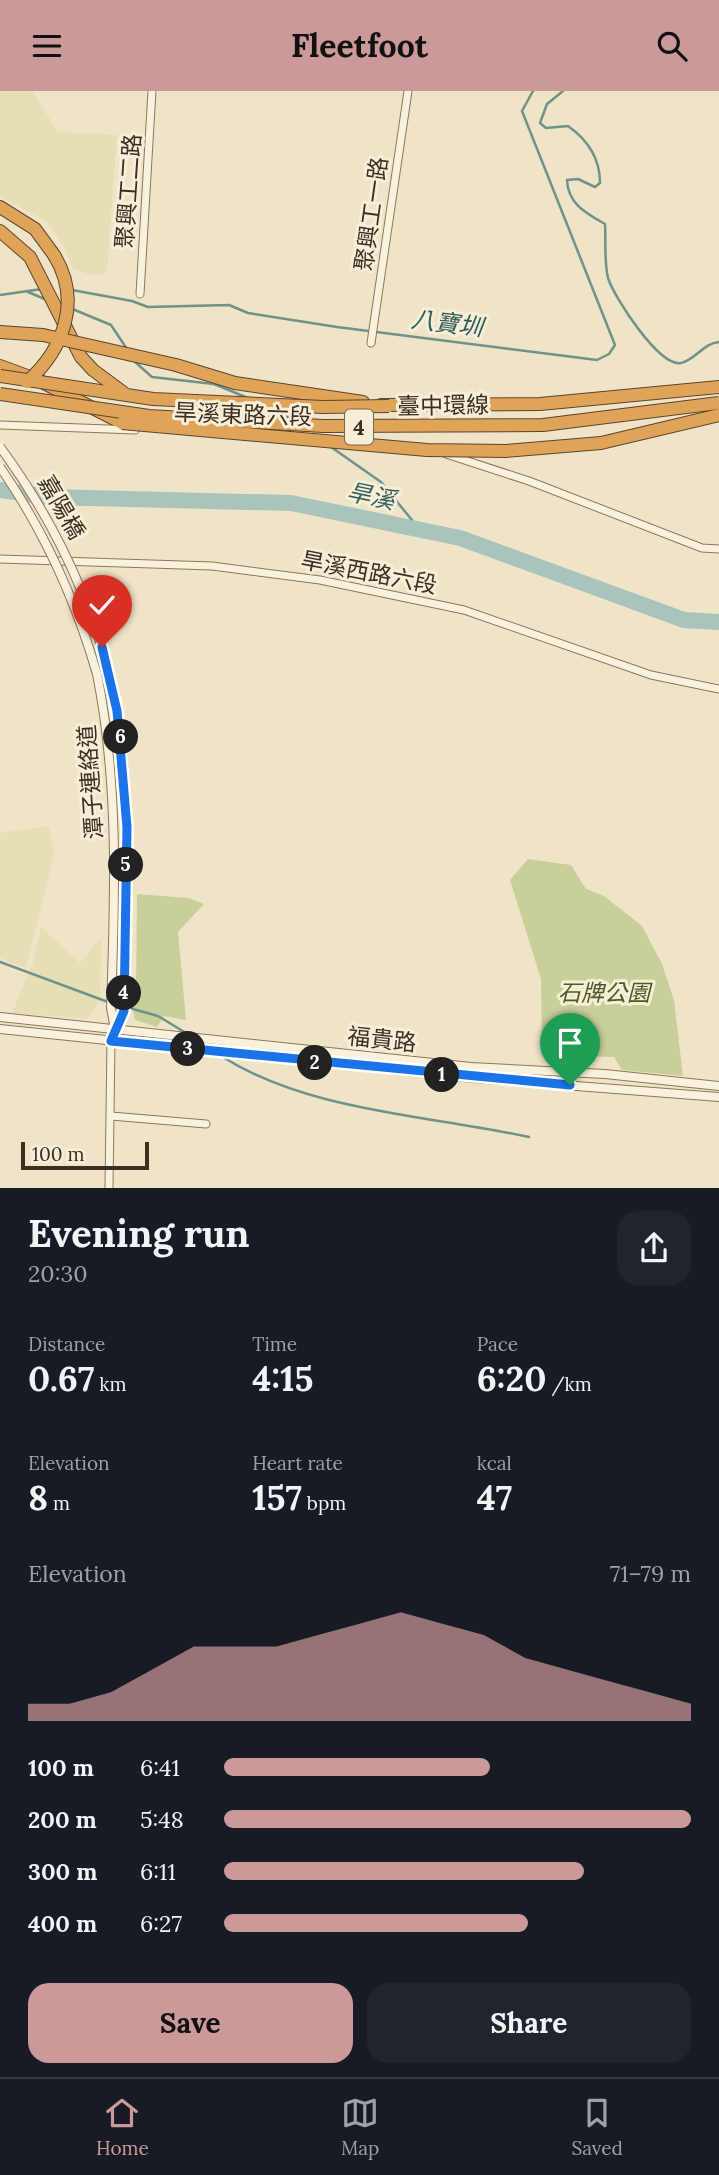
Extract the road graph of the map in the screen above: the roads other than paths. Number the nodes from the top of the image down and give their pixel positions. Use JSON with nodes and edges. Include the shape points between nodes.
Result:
{"nodes":[{"id":1,"x":152,"y":91,"type":"edge"},
{"id":2,"x":408,"y":91,"type":"edge"},
{"id":3,"x":0,"y":207,"type":"edge"},
{"id":4,"x":0,"y":231,"type":"edge"},
{"id":5,"x":140,"y":294,"type":"dead end"},
{"id":6,"x":0,"y":332,"type":"edge"},
{"id":7,"x":371,"y":343,"type":"dead end"},
{"id":8,"x":0,"y":366,"type":"edge"},
{"id":9,"x":0,"y":376,"type":"edge"},
{"id":10,"x":719,"y":387,"type":"edge"},
{"id":11,"x":0,"y":396,"type":"edge"},
{"id":12,"x":719,"y":403,"type":"edge"},
{"id":13,"x":388,"y":406,"type":"junction"},
{"id":14,"x":719,"y":415,"type":"edge"},
{"id":15,"x":0,"y":425,"type":"edge"},
{"id":16,"x":244,"y":432,"type":"junction"},
{"id":17,"x":0,"y":447,"type":"edge"},
{"id":18,"x":0,"y":467,"type":"edge"},
{"id":19,"x":719,"y":549,"type":"edge"},
{"id":20,"x":0,"y":559,"type":"edge"},
{"id":21,"x":108,"y":671,"type":"joint"},
{"id":22,"x":97,"y":674,"type":"joint"},
{"id":23,"x":719,"y":689,"type":"edge"},
{"id":24,"x":0,"y":1017,"type":"edge"},
{"id":25,"x":0,"y":1029,"type":"edge"},
{"id":26,"x":115,"y":1029,"type":"junction"},
{"id":27,"x":111,"y":1041,"type":"junction"},
{"id":28,"x":719,"y":1086,"type":"edge"},
{"id":29,"x":719,"y":1097,"type":"edge"},
{"id":30,"x":111,"y":1116,"type":"junction"},
{"id":31,"x":206,"y":1124,"type":"dead end"},
{"id":32,"x":109,"y":1188,"type":"edge"}],
"edges":[{"from":1,"to":5,"type":"street","name":"聚興工二路"},
{"from":2,"to":7,"type":"street","name":"聚興工一路"},
{"from":3,"to":11,"type":"highway","bridge":true,"via":[[35,229],[68,286],[63,334],[41,370],[23,386]]},
{"from":4,"to":16,"type":"highway","bridge":true,"via":[[30,257],[81,357],[121,392]]},
{"from":6,"to":13,"type":"highway","bridge":true,"via":[[110,348],[235,383]]},
{"from":8,"to":16,"type":"highway","bridge":true,"via":[[122,423]]},
{"from":9,"to":13,"type":"highway","name":"臺中環線","number":"4","bridge":true,"via":[[153,399]]},
{"from":10,"to":13,"type":"highway","name":"臺中環線","number":"4","via":[[540,404]]},
{"from":11,"to":12,"type":"highway","name":"臺中環線","number":"4","bridge":true,"via":[[149,416],[323,426],[543,425]]},
{"from":14,"to":16,"type":"highway","bridge":true,"via":[[601,443],[506,451],[427,450]]},
{"from":15,"to":19,"type":"street","name":"旱溪東路六段","via":[[293,432],[388,443],[463,459],[702,548]]},
{"from":17,"to":21,"type":"street","name":"嘉陽橋","bridge":true,"via":[[60,540],[84,593]]},
{"from":18,"to":22,"type":"street","name":"嘉陽橋","bridge":true,"via":[[54,557]]},
{"from":20,"to":23,"type":"street","name":"旱溪西路六段","via":[[212,566],[320,580],[464,610],[650,675]]},
{"from":21,"to":26,"type":"street","name":"潭子連絡道","via":[[120,734],[127,827],[124,1011]]},
{"from":22,"to":26,"type":"street","name":"潭子連絡道","via":[[113,790],[111,1008]]},
{"from":24,"to":26,"type":"street","name":"福貴路"},
{"from":25,"to":27,"type":"street","name":"福貴路"},
{"from":26,"to":27,"type":"street"},
{"from":26,"to":28,"type":"street","name":"福貴路","via":[[471,1067]]},
{"from":27,"to":29,"type":"street","name":"福貴路","via":[[460,1077]]},
{"from":27,"to":30,"type":"street"},
{"from":30,"to":31,"type":"street"},
{"from":30,"to":32,"type":"street"}]}
